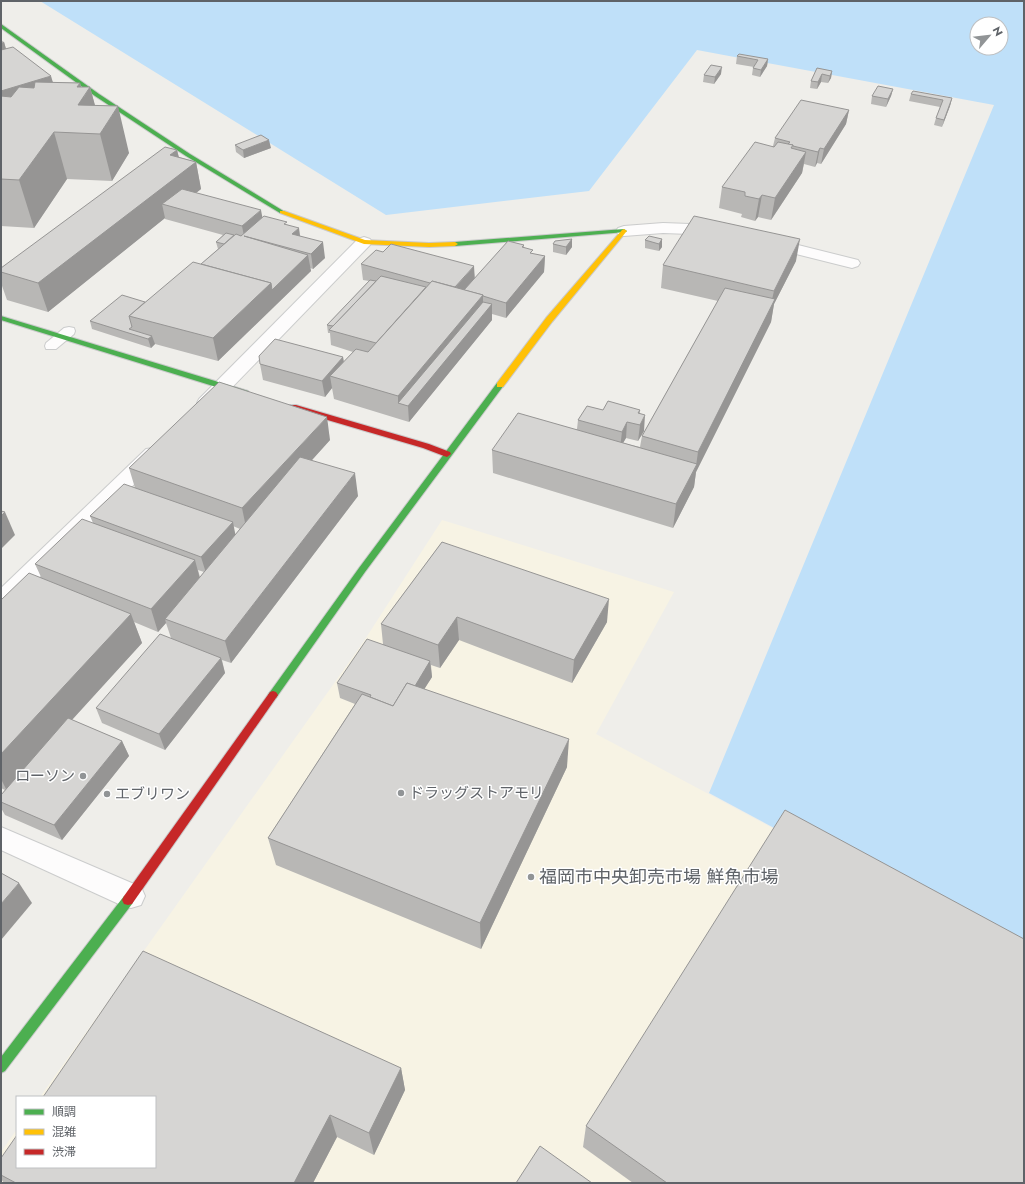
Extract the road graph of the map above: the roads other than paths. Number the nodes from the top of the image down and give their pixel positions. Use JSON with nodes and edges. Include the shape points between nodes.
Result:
{"nodes":[{"id":1,"x":1,"y":26,"type":"edge"},
{"id":2,"x":97,"y":94,"type":"junction"},
{"id":3,"x":83,"y":99,"type":"edge"},
{"id":4,"x":624,"y":231,"type":"junction"},
{"id":5,"x":732,"y":233,"type":"edge"},
{"id":6,"x":755,"y":239,"type":"edge"},
{"id":7,"x":364,"y":242,"type":"junction"},
{"id":8,"x":852,"y":263,"type":"dead end"},
{"id":9,"x":1,"y":318,"type":"edge"},
{"id":10,"x":66,"y":334,"type":"junction"},
{"id":11,"x":51,"y":346,"type":"dead end"},
{"id":12,"x":223,"y":386,"type":"junction"},
{"id":13,"x":253,"y":395,"type":"edge"},
{"id":14,"x":283,"y":404,"type":"edge"},
{"id":15,"x":194,"y":414,"type":"edge"},
{"id":16,"x":166,"y":441,"type":"edge"},
{"id":17,"x":447,"y":454,"type":"junction"},
{"id":18,"x":1,"y":601,"type":"edge"},
{"id":19,"x":1,"y":838,"type":"edge"},
{"id":20,"x":131,"y":896,"type":"junction"},
{"id":21,"x":1,"y":1067,"type":"edge"}],
"edges":[{"from":1,"to":2,"type":"street"},
{"from":2,"to":3,"type":"street"},
{"from":2,"to":7,"type":"street","via":[[182,160],[281,212]]},
{"from":4,"to":5,"type":"street","via":[[671,228]]},
{"from":4,"to":7,"type":"street","via":[[429,245]]},
{"from":4,"to":17,"type":"street","via":[[549,320]]},
{"from":6,"to":8,"type":"street"},
{"from":7,"to":12,"type":"street"},
{"from":9,"to":10,"type":"street"},
{"from":10,"to":11,"type":"lane"},
{"from":10,"to":12,"type":"street"},
{"from":12,"to":13,"type":"street"},
{"from":12,"to":15,"type":"street"},
{"from":14,"to":17,"type":"street"},
{"from":16,"to":18,"type":"street"},
{"from":17,"to":20,"type":"street"},
{"from":19,"to":20,"type":"street"},
{"from":20,"to":21,"type":"street"}]}
